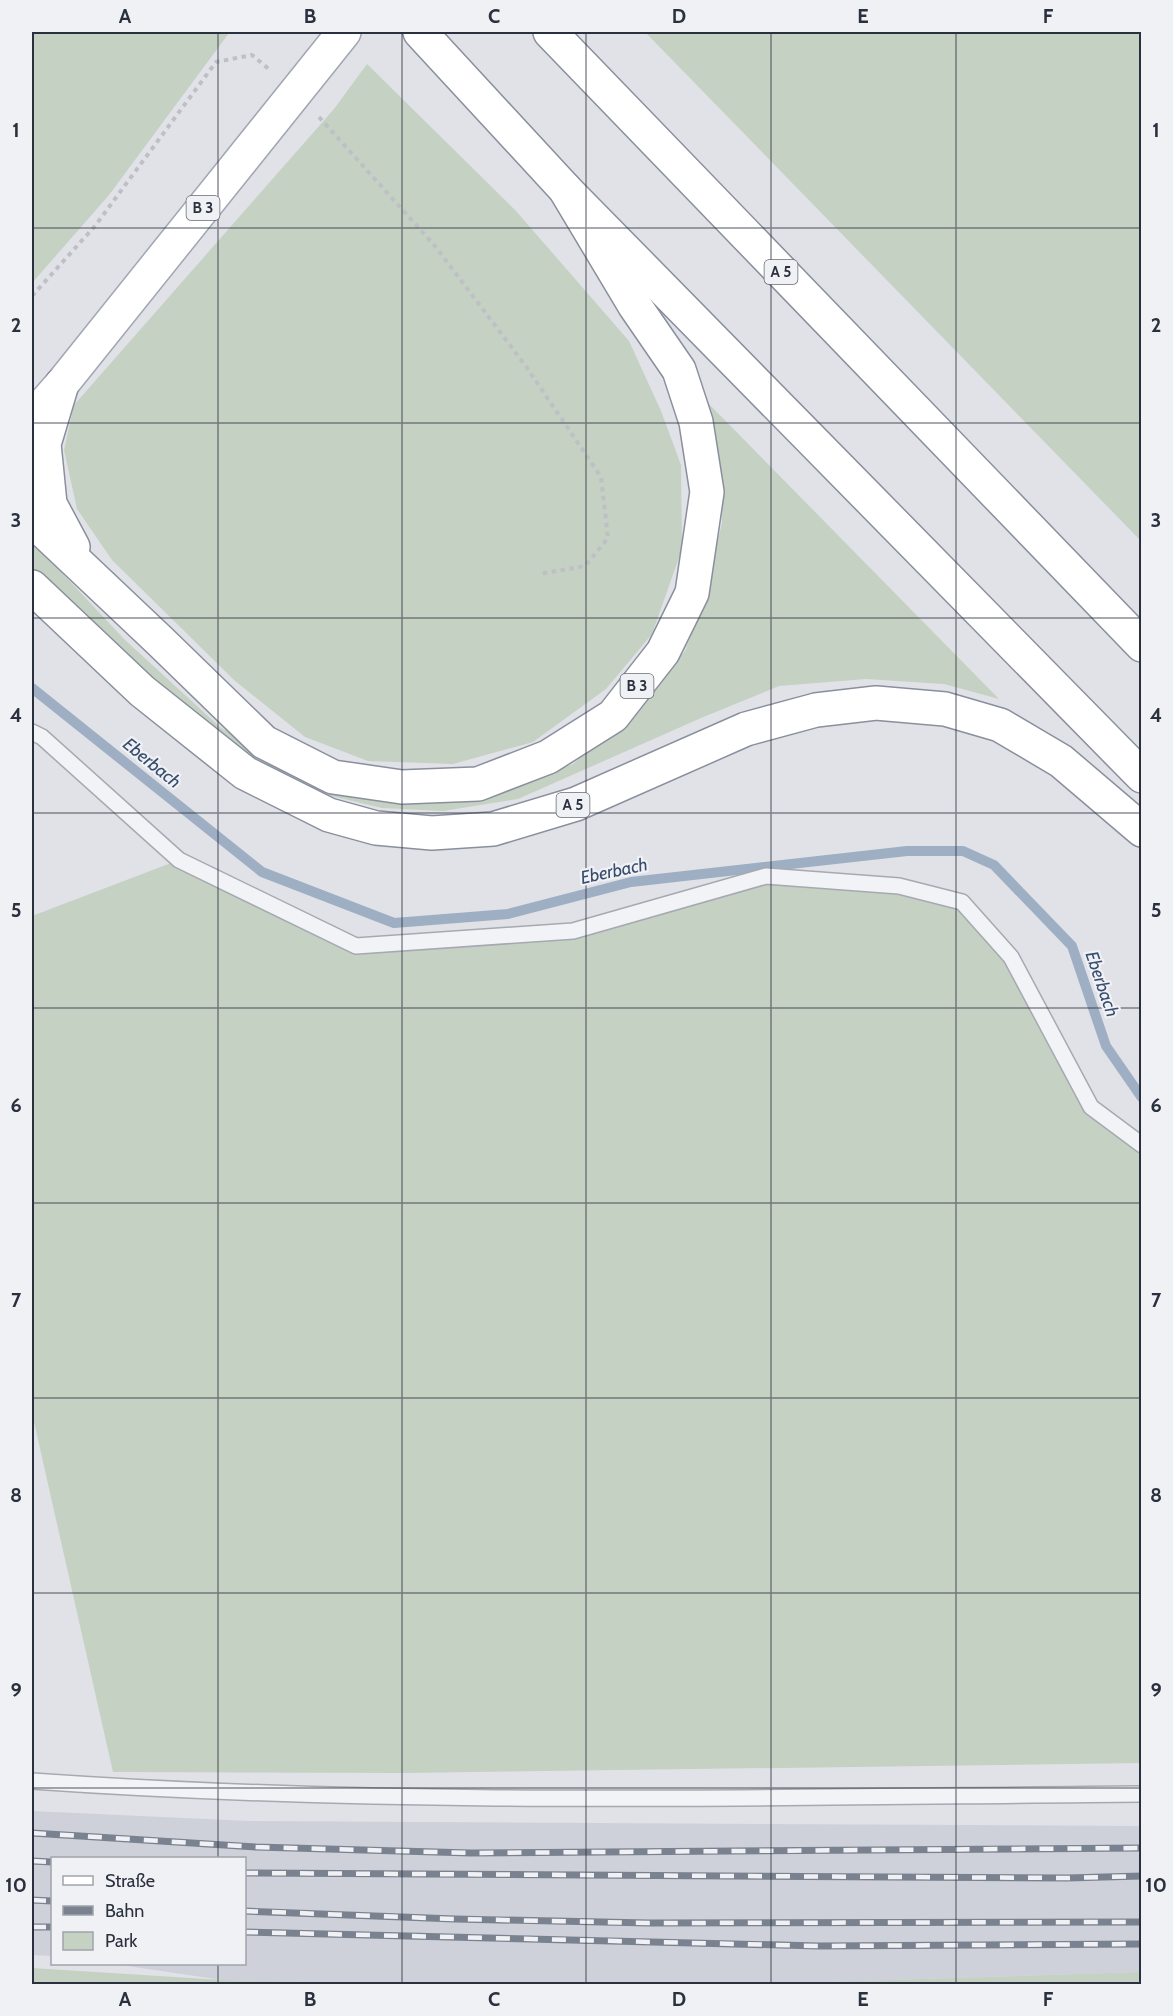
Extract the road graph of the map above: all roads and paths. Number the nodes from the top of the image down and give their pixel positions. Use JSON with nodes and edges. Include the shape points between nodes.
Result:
{"nodes":[{"id":1,"x":344,"y":32,"type":"edge"},
{"id":2,"x":420,"y":32,"type":"edge"},
{"id":3,"x":550,"y":32,"type":"edge"},
{"id":4,"x":296,"y":91,"type":"junction"},
{"id":5,"x":565,"y":189,"type":"junction"},
{"id":6,"x":32,"y":296,"type":"edge"},
{"id":7,"x":62,"y":384,"type":"junction"},
{"id":8,"x":32,"y":418,"type":"edge"},
{"id":9,"x":32,"y":520,"type":"edge"},
{"id":10,"x":85,"y":570,"type":"junction"},
{"id":11,"x":539,"y":574,"type":"dead end"},
{"id":12,"x":32,"y":588,"type":"edge"},
{"id":13,"x":1142,"y":645,"type":"edge"},
{"id":14,"x":32,"y":732,"type":"edge"},
{"id":15,"x":1142,"y":776,"type":"edge"},
{"id":16,"x":1142,"y":830,"type":"edge"},
{"id":17,"x":1142,"y":1145,"type":"edge"},
{"id":18,"x":32,"y":1781,"type":"edge"},
{"id":19,"x":1142,"y":1794,"type":"edge"}],
"edges":[{"from":1,"to":4,"type":"main road","number":"B 3"},
{"from":2,"to":5,"type":"main road"},
{"from":3,"to":13,"type":"main road","number":"A 5"},
{"from":4,"to":6,"type":"path","via":[[252,55],[216,62],[95,226]]},
{"from":4,"to":7,"type":"main road","number":"B 3"},
{"from":4,"to":11,"type":"path","via":[[435,246],[525,365],[601,477],[608,537],[585,566]]},
{"from":5,"to":10,"type":"main road","number":"B 3","via":[[635,306],[679,370],[696,422],[707,492],[692,593],[663,652],[613,716],[548,757],[478,784],[402,787],[333,777],[264,742]]},
{"from":5,"to":15,"type":"main road"},
{"from":7,"to":8,"type":"main road","number":"B 3"},
{"from":7,"to":10,"type":"main road","number":"B 3","via":[[44,444],[50,504]]},
{"from":9,"to":10,"type":"main road","number":"B 3"},
{"from":12,"to":16,"type":"main road","number":"A 5","via":[[142,691],[245,773],[329,815],[375,828],[432,833],[493,829],[576,804],[746,729],[816,710],[876,703],[945,709],[1000,725],[1061,761]]},
{"from":14,"to":17,"type":"lane","via":[[179,860],[356,946],[573,931],[766,876],[898,886],[962,902],[1011,957],[1091,1107]]},
{"from":18,"to":19,"type":"lane","via":[[528,1798]]}]}
